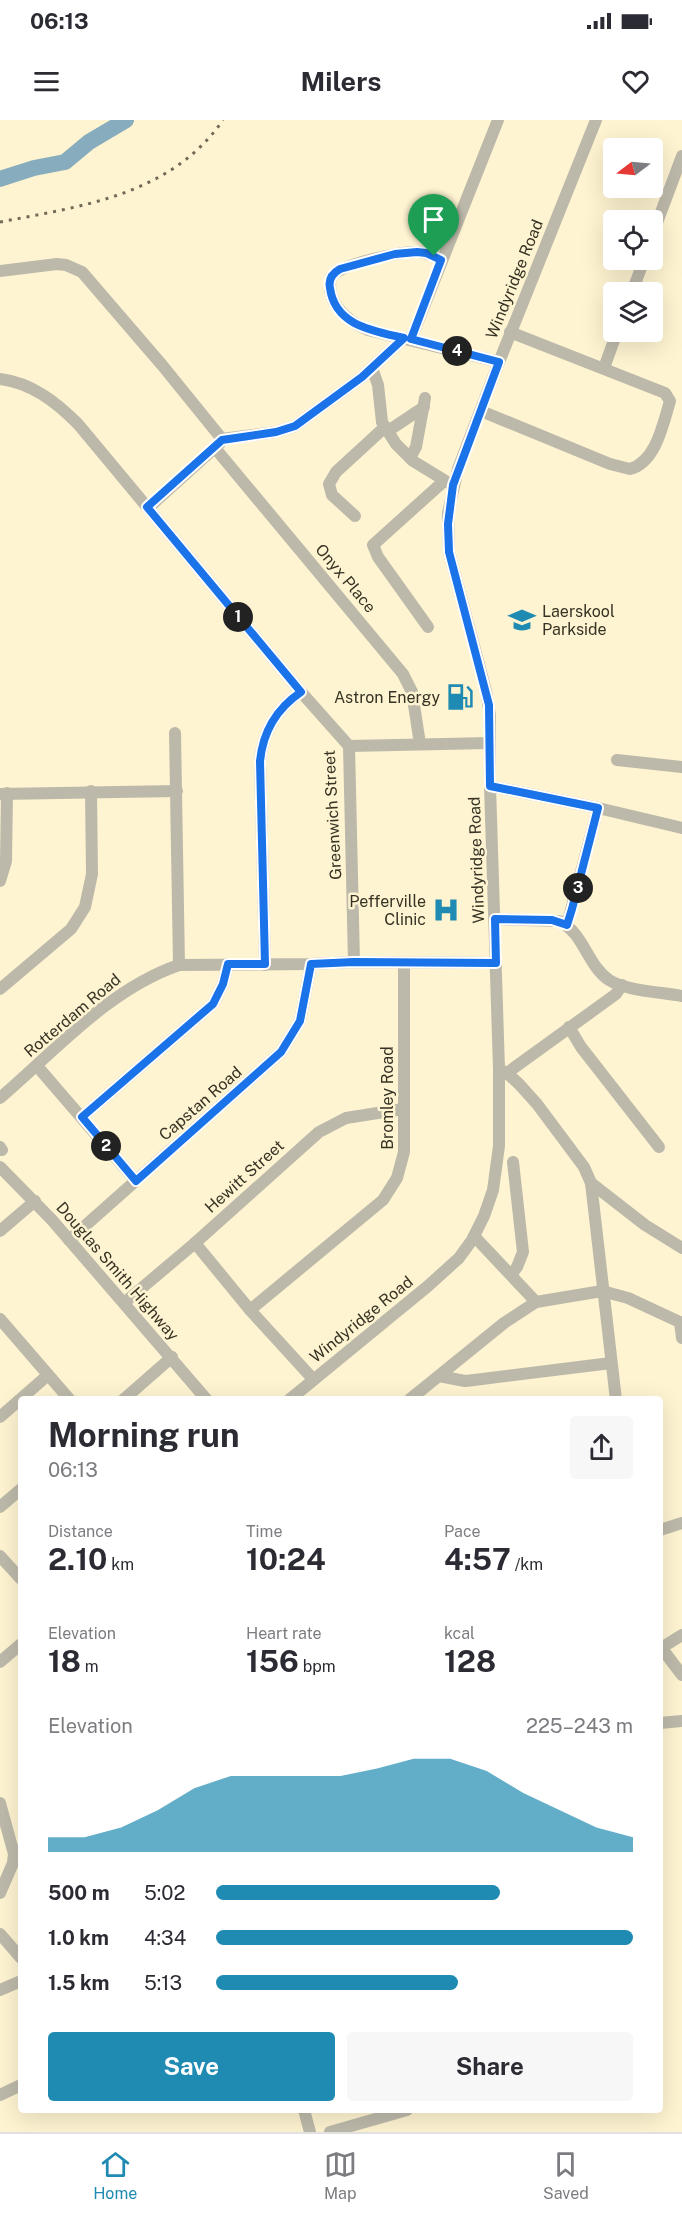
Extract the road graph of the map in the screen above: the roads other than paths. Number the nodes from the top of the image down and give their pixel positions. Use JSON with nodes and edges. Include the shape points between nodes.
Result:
{"nodes":[{"id":1,"x":498,"y":120,"type":"edge"},
{"id":2,"x":596,"y":120,"type":"edge"},
{"id":3,"x":682,"y":156,"type":"edge"},
{"id":4,"x":662,"y":210,"type":"edge"},
{"id":5,"x":441,"y":260,"type":"junction"},
{"id":6,"x":0,"y":271,"type":"edge"},
{"id":7,"x":510,"y":332,"type":"junction"},
{"id":8,"x":407,"y":339,"type":"junction"},
{"id":9,"x":613,"y":342,"type":"edge"},
{"id":10,"x":499,"y":362,"type":"junction"},
{"id":11,"x":372,"y":368,"type":"junction"},
{"id":12,"x":604,"y":368,"type":"junction"},
{"id":13,"x":0,"y":379,"type":"edge"},
{"id":14,"x":481,"y":411,"type":"junction"},
{"id":15,"x":387,"y":429,"type":"junction"},
{"id":16,"x":219,"y":444,"type":"junction"},
{"id":17,"x":410,"y":458,"type":"junction"},
{"id":18,"x":448,"y":483,"type":"junction"},
{"id":19,"x":147,"y":507,"type":"junction"},
{"id":20,"x":355,"y":516,"type":"dead end"},
{"id":21,"x":428,"y":627,"type":"dead end"},
{"id":22,"x":301,"y":692,"type":"junction"},
{"id":23,"x":175,"y":733,"type":"dead end"},
{"id":24,"x":490,"y":743,"type":"junction"},
{"id":25,"x":420,"y":744,"type":"junction"},
{"id":26,"x":349,"y":746,"type":"junction"},
{"id":27,"x":617,"y":760,"type":"dead end"},
{"id":28,"x":682,"y":767,"type":"edge"},
{"id":29,"x":490,"y":786,"type":"junction"},
{"id":30,"x":91,"y":791,"type":"junction"},
{"id":31,"x":177,"y":791,"type":"junction"},
{"id":32,"x":3,"y":794,"type":"edge"},
{"id":33,"x":598,"y":808,"type":"junction"},
{"id":34,"x":682,"y":828,"type":"edge"},
{"id":35,"x":0,"y":881,"type":"edge"},
{"id":36,"x":495,"y":919,"type":"junction"},
{"id":37,"x":567,"y":925,"type":"junction"},
{"id":38,"x":354,"y":962,"type":"junction"},
{"id":39,"x":404,"y":963,"type":"junction"},
{"id":40,"x":496,"y":963,"type":"junction"},
{"id":41,"x":228,"y":964,"type":"junction"},
{"id":42,"x":265,"y":964,"type":"junction"},
{"id":43,"x":311,"y":964,"type":"junction"},
{"id":44,"x":179,"y":965,"type":"junction"},
{"id":45,"x":622,"y":985,"type":"junction"},
{"id":46,"x":0,"y":989,"type":"edge"},
{"id":47,"x":682,"y":996,"type":"edge"},
{"id":48,"x":569,"y":1027,"type":"junction"},
{"id":49,"x":37,"y":1066,"type":"junction"},
{"id":50,"x":503,"y":1071,"type":"junction"},
{"id":51,"x":0,"y":1098,"type":"edge"},
{"id":52,"x":403,"y":1109,"type":"junction"},
{"id":53,"x":82,"y":1117,"type":"junction"},
{"id":54,"x":658,"y":1147,"type":"dead end"},
{"id":55,"x":513,"y":1162,"type":"dead end"},
{"id":56,"x":0,"y":1167,"type":"edge"},
{"id":57,"x":136,"y":1181,"type":"junction"},
{"id":58,"x":591,"y":1183,"type":"junction"},
{"id":59,"x":34,"y":1201,"type":"junction"},
{"id":60,"x":0,"y":1231,"type":"edge"},
{"id":61,"x":474,"y":1236,"type":"junction"},
{"id":62,"x":69,"y":1240,"type":"junction"},
{"id":63,"x":195,"y":1243,"type":"junction"},
{"id":64,"x":682,"y":1248,"type":"edge"},
{"id":65,"x":511,"y":1275,"type":"junction"},
{"id":66,"x":602,"y":1291,"type":"junction"},
{"id":67,"x":536,"y":1302,"type":"junction"},
{"id":68,"x":124,"y":1303,"type":"junction"},
{"id":69,"x":250,"y":1310,"type":"junction"},
{"id":70,"x":1,"y":1323,"type":"edge"},
{"id":71,"x":681,"y":1323,"type":"edge"},
{"id":72,"x":682,"y":1338,"type":"edge"},
{"id":73,"x":172,"y":1358,"type":"junction"},
{"id":74,"x":611,"y":1363,"type":"junction"},
{"id":75,"x":48,"y":1375,"type":"junction"},
{"id":76,"x":440,"y":1376,"type":"junction"},
{"id":77,"x":313,"y":1379,"type":"junction"},
{"id":78,"x":24,"y":1396,"type":"edge"},
{"id":79,"x":66,"y":1396,"type":"edge"},
{"id":80,"x":128,"y":1396,"type":"edge"},
{"id":81,"x":204,"y":1396,"type":"edge"},
{"id":82,"x":294,"y":1396,"type":"edge"},
{"id":83,"x":414,"y":1396,"type":"edge"},
{"id":84,"x":615,"y":1396,"type":"edge"},
{"id":85,"x":18,"y":1401,"type":"edge"},
{"id":86,"x":0,"y":1417,"type":"edge"},
{"id":87,"x":18,"y":1492,"type":"edge"},
{"id":88,"x":0,"y":1507,"type":"edge"},
{"id":89,"x":682,"y":1522,"type":"edge"},
{"id":90,"x":663,"y":1529,"type":"edge"},
{"id":91,"x":0,"y":1556,"type":"edge"},
{"id":92,"x":18,"y":1576,"type":"edge"},
{"id":93,"x":682,"y":1635,"type":"edge"},
{"id":94,"x":663,"y":1646,"type":"edge"},
{"id":95,"x":18,"y":1647,"type":"edge"},
{"id":96,"x":663,"y":1650,"type":"edge"},
{"id":97,"x":0,"y":1662,"type":"edge"},
{"id":98,"x":682,"y":1675,"type":"edge"},
{"id":99,"x":682,"y":1721,"type":"edge"},
{"id":100,"x":663,"y":1723,"type":"edge"},
{"id":101,"x":0,"y":1803,"type":"edge"},
{"id":102,"x":0,"y":1893,"type":"edge"},
{"id":103,"x":0,"y":1934,"type":"edge"},
{"id":104,"x":18,"y":1955,"type":"edge"},
{"id":105,"x":18,"y":1982,"type":"edge"},
{"id":106,"x":0,"y":1990,"type":"edge"},
{"id":107,"x":18,"y":2086,"type":"edge"},
{"id":108,"x":0,"y":2095,"type":"edge"},
{"id":109,"x":305,"y":2113,"type":"edge"},
{"id":110,"x":396,"y":2113,"type":"edge"},
{"id":111,"x":310,"y":2132,"type":"edge"},
{"id":112,"x":330,"y":2132,"type":"edge"}],
"edges":[{"from":1,"to":5,"type":"street"},
{"from":2,"to":7,"type":"street","name":"Windyridge Road"},
{"from":3,"to":4,"type":"street"},
{"from":5,"to":8,"type":"street"},
{"from":5,"to":8,"type":"street","via":[[426,253],[395,254],[340,269],[331,278],[332,298],[347,319],[368,330]]},
{"from":6,"to":16,"type":"street","name":"Onyx Place","via":[[57,264],[82,272],[162,365]]},
{"from":7,"to":10,"type":"street","name":"Windyridge Road"},
{"from":7,"to":12,"type":"street"},
{"from":8,"to":10,"type":"street"},
{"from":8,"to":11,"type":"street"},
{"from":9,"to":12,"type":"street"},
{"from":10,"to":14,"type":"street","name":"Windyridge Road"},
{"from":11,"to":15,"type":"street","via":[[380,414]]},
{"from":11,"to":16,"type":"street","via":[[295,426]]},
{"from":12,"to":14,"type":"street","via":[[665,393],[670,401],[651,454],[644,463],[630,469]]},
{"from":13,"to":19,"type":"street","name":"Greenwich Street","via":[[37,391],[63,408]]},
{"from":14,"to":18,"type":"street","name":"Windyridge Road"},
{"from":15,"to":17,"type":"street"},
{"from":15,"to":17,"type":"street","via":[[425,402]]},
{"from":15,"to":20,"type":"street","via":[[336,472],[329,484],[332,495]]},
{"from":16,"to":19,"type":"street"},
{"from":16,"to":25,"type":"street","name":"Onyx Place","via":[[403,674],[413,698]]},
{"from":17,"to":18,"type":"street"},
{"from":18,"to":21,"type":"street","via":[[373,545]]},
{"from":18,"to":24,"type":"street","name":"Windyridge Road","via":[[449,552],[486,691]]},
{"from":19,"to":22,"type":"street","name":"Greenwich Street"},
{"from":22,"to":26,"type":"street","name":"Greenwich Street"},
{"from":22,"to":42,"type":"street","via":[[277,714],[261,747]]},
{"from":23,"to":31,"type":"street"},
{"from":24,"to":25,"type":"street"},
{"from":24,"to":29,"type":"street","name":"Windyridge Road"},
{"from":25,"to":26,"type":"street"},
{"from":26,"to":38,"type":"street","name":"Greenwich Street"},
{"from":27,"to":28,"type":"street"},
{"from":29,"to":33,"type":"street"},
{"from":29,"to":36,"type":"street","name":"Windyridge Road"},
{"from":30,"to":31,"type":"street"},
{"from":30,"to":32,"type":"street"},
{"from":30,"to":46,"type":"street","via":[[92,874],[85,908],[71,929]]},
{"from":31,"to":44,"type":"street"},
{"from":32,"to":35,"type":"street","via":[[6,861]]},
{"from":33,"to":34,"type":"street"},
{"from":33,"to":37,"type":"street"},
{"from":36,"to":37,"type":"street","via":[[552,920]]},
{"from":36,"to":40,"type":"street","name":"Windyridge Road"},
{"from":37,"to":45,"type":"street","via":[[603,975]]},
{"from":38,"to":39,"type":"street","name":"Rotterdam Road"},
{"from":38,"to":43,"type":"street","name":"Rotterdam Road"},
{"from":39,"to":40,"type":"street","name":"Rotterdam Road"},
{"from":39,"to":52,"type":"street","name":"Bromley Road"},
{"from":40,"to":50,"type":"street","name":"Windyridge Road"},
{"from":41,"to":42,"type":"street","name":"Rotterdam Road"},
{"from":41,"to":44,"type":"street","name":"Rotterdam Road"},
{"from":41,"to":53,"type":"street","via":[[213,1004]]},
{"from":42,"to":43,"type":"street","name":"Rotterdam Road"},
{"from":43,"to":57,"type":"street","name":"Capstan Road","via":[[300,1021],[281,1052]]},
{"from":44,"to":49,"type":"street","name":"Rotterdam Road","via":[[120,994]]},
{"from":45,"to":47,"type":"street"},
{"from":45,"to":48,"type":"street","via":[[616,994]]},
{"from":48,"to":50,"type":"street"},
{"from":48,"to":54,"type":"street"},
{"from":49,"to":51,"type":"street","name":"Rotterdam Road"},
{"from":49,"to":53,"type":"street"},
{"from":50,"to":58,"type":"street","via":[[537,1104],[584,1167]]},
{"from":50,"to":61,"type":"street","name":"Windyridge Road","via":[[497,1168],[484,1216]]},
{"from":52,"to":63,"type":"street","name":"Hewitt Street","via":[[346,1118],[319,1132]]},
{"from":52,"to":69,"type":"street","name":"Bromley Road","via":[[403,1161],[391,1191]]},
{"from":53,"to":57,"type":"street"},
{"from":55,"to":65,"type":"street","via":[[523,1252]]},
{"from":56,"to":59,"type":"street","name":"Douglas Smith Highway"},
{"from":57,"to":62,"type":"street","name":"Capstan Road"},
{"from":58,"to":64,"type":"street"},
{"from":58,"to":66,"type":"street"},
{"from":59,"to":60,"type":"street"},
{"from":59,"to":62,"type":"street","name":"Douglas Smith Highway"},
{"from":61,"to":65,"type":"street"},
{"from":61,"to":77,"type":"street","name":"Windyridge Road","via":[[445,1272]]},
{"from":62,"to":68,"type":"street","name":"Douglas Smith Highway"},
{"from":63,"to":68,"type":"street","name":"Hewitt Street"},
{"from":63,"to":69,"type":"street"},
{"from":65,"to":67,"type":"street"},
{"from":66,"to":67,"type":"street"},
{"from":66,"to":71,"type":"street","via":[[628,1298]]},
{"from":66,"to":74,"type":"street"},
{"from":67,"to":76,"type":"street"},
{"from":68,"to":73,"type":"street","name":"Douglas Smith Highway"},
{"from":69,"to":77,"type":"street"},
{"from":70,"to":75,"type":"street"},
{"from":71,"to":72,"type":"street"},
{"from":73,"to":80,"type":"street"},
{"from":73,"to":81,"type":"street","name":"Douglas Smith Highway"},
{"from":74,"to":76,"type":"street","via":[[465,1381]]},
{"from":74,"to":84,"type":"street"},
{"from":75,"to":78,"type":"street"},
{"from":75,"to":79,"type":"street"},
{"from":76,"to":83,"type":"street"},
{"from":77,"to":82,"type":"street","name":"Windyridge Road"},
{"from":85,"to":86,"type":"street"},
{"from":87,"to":88,"type":"street"},
{"from":89,"to":90,"type":"street"},
{"from":91,"to":92,"type":"street"},
{"from":93,"to":94,"type":"street"},
{"from":95,"to":97,"type":"street"},
{"from":96,"to":98,"type":"street"},
{"from":99,"to":100,"type":"street"},
{"from":101,"to":102,"type":"street","via":[[14,1854]]},
{"from":103,"to":104,"type":"street"},
{"from":105,"to":106,"type":"street"},
{"from":107,"to":108,"type":"street"},
{"from":109,"to":111,"type":"street"},
{"from":110,"to":112,"type":"street"}]}
